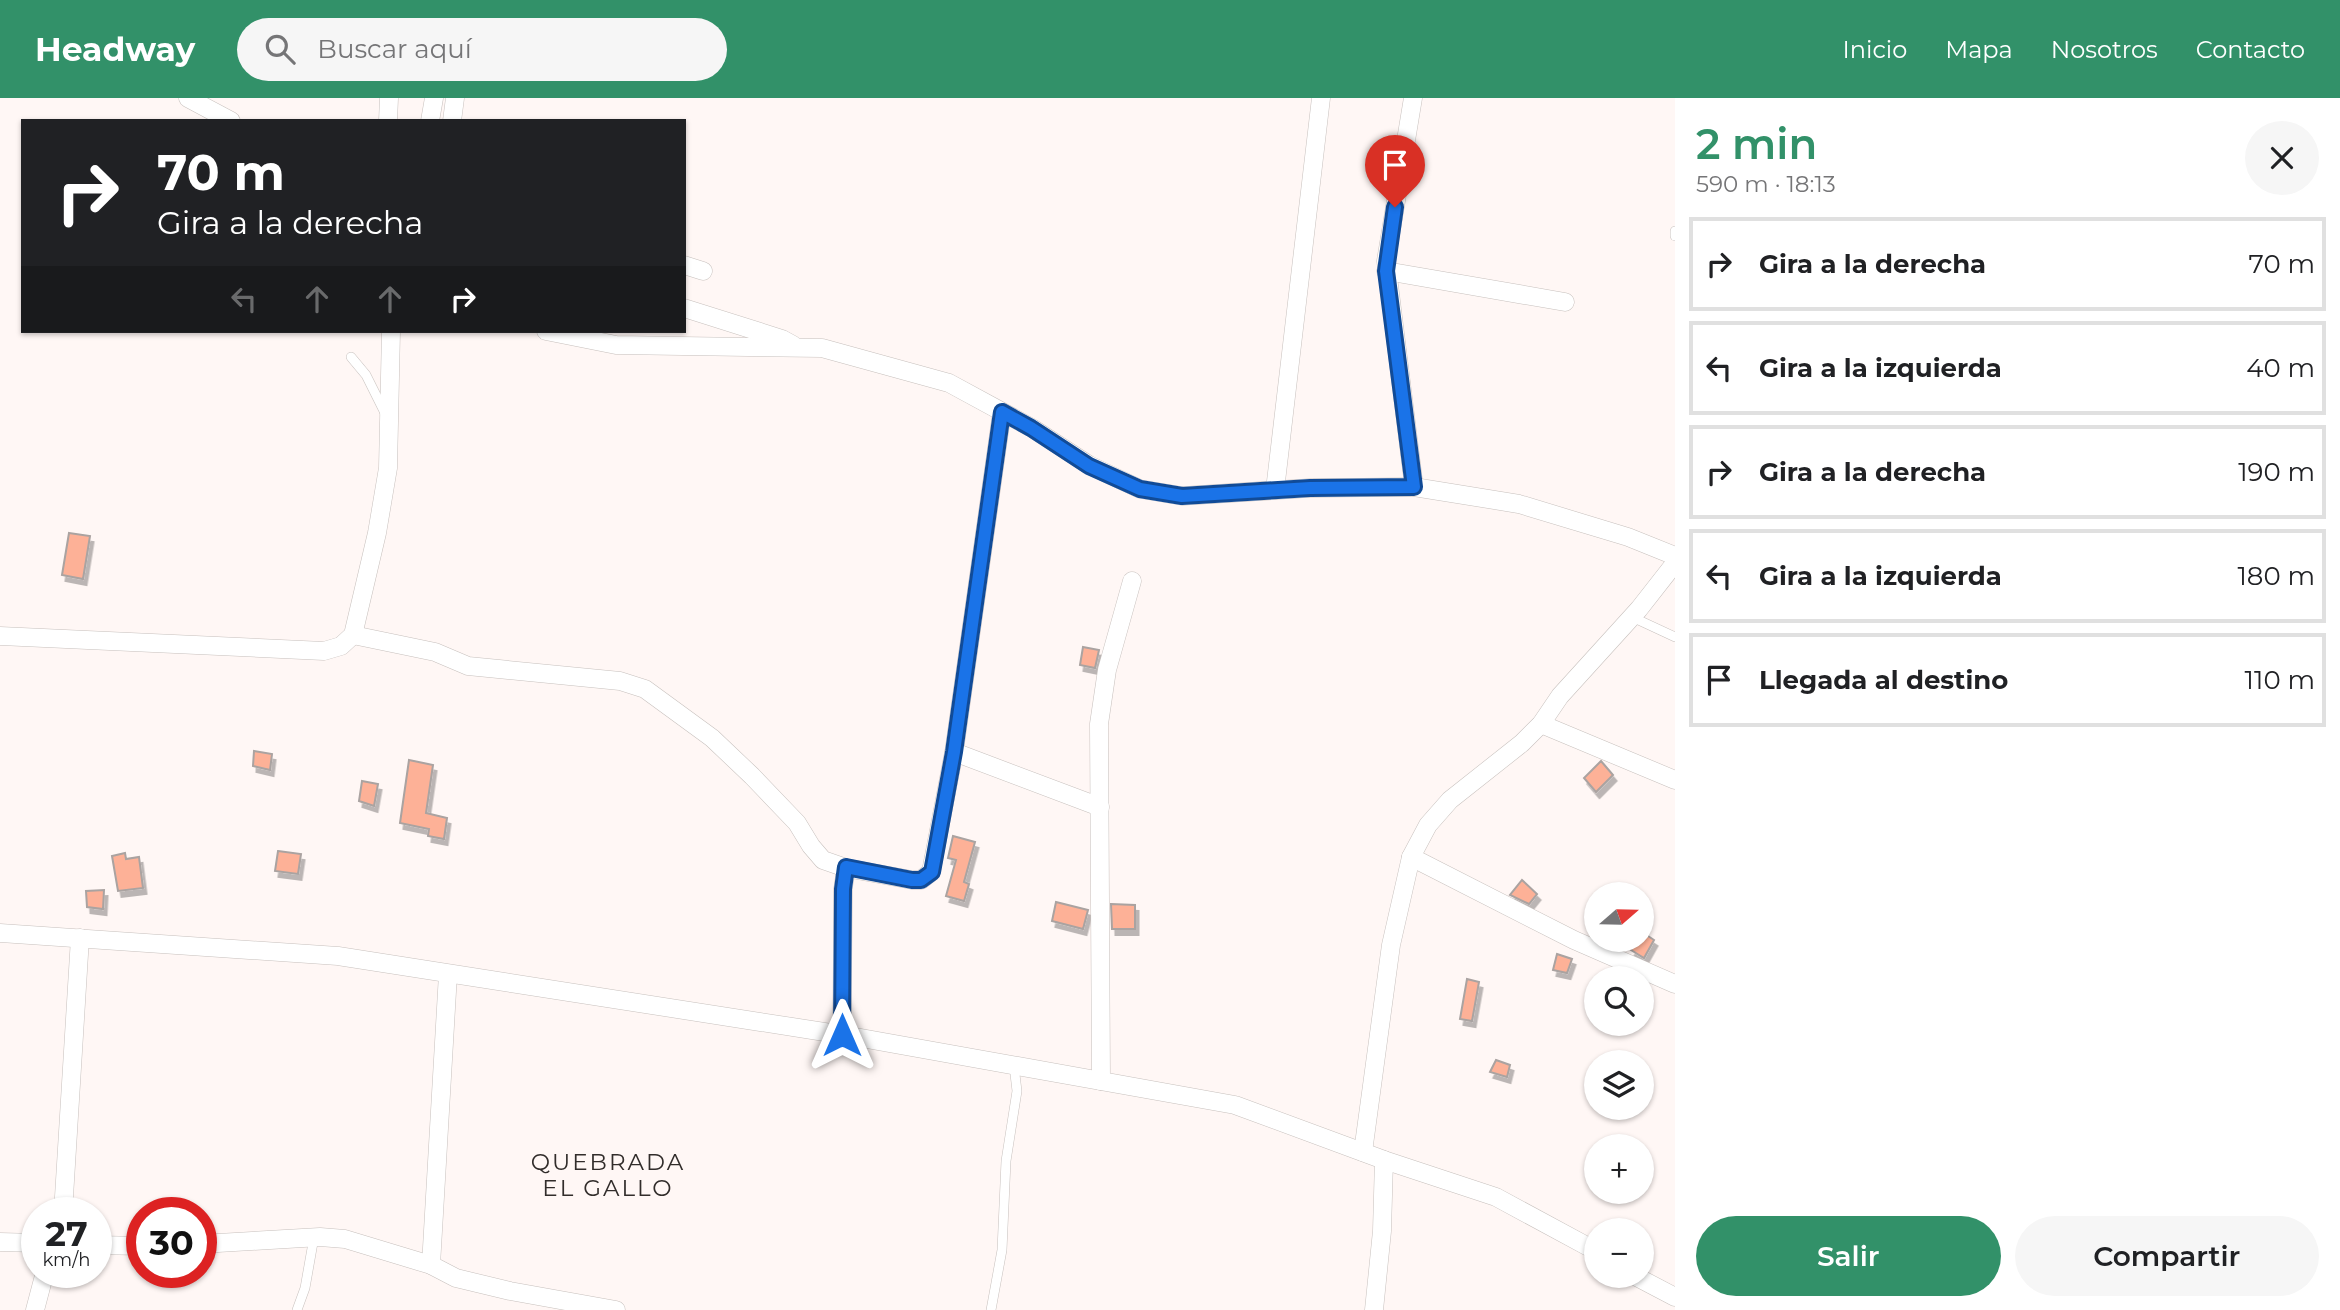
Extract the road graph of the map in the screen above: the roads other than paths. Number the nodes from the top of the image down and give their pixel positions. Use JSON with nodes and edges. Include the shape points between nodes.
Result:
{"nodes":[{"id":1,"x":188,"y":98,"type":"edge"},
{"id":2,"x":389,"y":98,"type":"edge"},
{"id":3,"x":434,"y":98,"type":"edge"},
{"id":4,"x":455,"y":98,"type":"edge"},
{"id":5,"x":1321,"y":98,"type":"edge"},
{"id":6,"x":1413,"y":98,"type":"edge"},
{"id":7,"x":227,"y":119,"type":"edge"},
{"id":8,"x":388,"y":119,"type":"edge"},
{"id":9,"x":430,"y":119,"type":"edge"},
{"id":10,"x":452,"y":119,"type":"edge"},
{"id":11,"x":686,"y":266,"type":"edge"},
{"id":12,"x":703,"y":271,"type":"dead end"},
{"id":13,"x":1386,"y":271,"type":"junction"},
{"id":14,"x":1565,"y":302,"type":"dead end"},
{"id":15,"x":686,"y":309,"type":"edge"},
{"id":16,"x":391,"y":333,"type":"edge"},
{"id":17,"x":556,"y":333,"type":"edge"},
{"id":18,"x":798,"y":348,"type":"junction"},
{"id":19,"x":351,"y":357,"type":"dead end"},
{"id":20,"x":1002,"y":412,"type":"junction"},
{"id":21,"x":388,"y":419,"type":"junction"},
{"id":22,"x":1414,"y":487,"type":"junction"},
{"id":23,"x":1275,"y":489,"type":"junction"},
{"id":24,"x":1675,"y":556,"type":"edge"},
{"id":25,"x":1675,"y":563,"type":"edge"},
{"id":26,"x":1132,"y":581,"type":"dead end"},
{"id":27,"x":1632,"y":617,"type":"junction"},
{"id":28,"x":353,"y":635,"type":"junction"},
{"id":29,"x":0,"y":636,"type":"edge"},
{"id":30,"x":1675,"y":637,"type":"edge"},
{"id":31,"x":1541,"y":724,"type":"junction"},
{"id":32,"x":954,"y":752,"type":"junction"},
{"id":33,"x":1675,"y":780,"type":"edge"},
{"id":34,"x":1100,"y":807,"type":"junction"},
{"id":35,"x":1411,"y":857,"type":"junction"},
{"id":36,"x":846,"y":867,"type":"junction"},
{"id":37,"x":0,"y":933,"type":"edge"},
{"id":38,"x":80,"y":938,"type":"junction"},
{"id":39,"x":448,"y":974,"type":"junction"},
{"id":40,"x":1675,"y":984,"type":"edge"},
{"id":41,"x":842,"y":1035,"type":"junction"},
{"id":42,"x":1014,"y":1066,"type":"junction"},
{"id":43,"x":1101,"y":1082,"type":"junction"},
{"id":44,"x":1363,"y":1152,"type":"junction"},
{"id":45,"x":1384,"y":1160,"type":"junction"},
{"id":46,"x":64,"y":1197,"type":"edge"},
{"id":47,"x":314,"y":1237,"type":"junction"},
{"id":48,"x":0,"y":1242,"type":"edge"},
{"id":49,"x":21,"y":1243,"type":"edge"},
{"id":50,"x":217,"y":1243,"type":"edge"},
{"id":51,"x":1584,"y":1245,"type":"edge"},
{"id":52,"x":431,"y":1265,"type":"junction"},
{"id":53,"x":1654,"y":1286,"type":"edge"},
{"id":54,"x":41,"y":1288,"type":"edge"},
{"id":55,"x":1675,"y":1297,"type":"edge"},
{"id":56,"x":542,"y":1304,"type":"edge"},
{"id":57,"x":36,"y":1310,"type":"edge"},
{"id":58,"x":297,"y":1310,"type":"edge"},
{"id":59,"x":616,"y":1310,"type":"edge"},
{"id":60,"x":991,"y":1310,"type":"edge"},
{"id":61,"x":1374,"y":1310,"type":"edge"}],
"edges":[{"from":1,"to":7,"type":"street"},
{"from":2,"to":8,"type":"street"},
{"from":3,"to":9,"type":"street"},
{"from":4,"to":10,"type":"street"},
{"from":5,"to":23,"type":"street"},
{"from":6,"to":13,"type":"street"},
{"from":11,"to":12,"type":"street"},
{"from":13,"to":14,"type":"street"},
{"from":13,"to":22,"type":"street"},
{"from":15,"to":18,"type":"street"},
{"from":16,"to":21,"type":"street"},
{"from":17,"to":18,"type":"street","via":[[616,345]]},
{"from":18,"to":20,"type":"street","via":[[822,348],[949,383]]},
{"from":19,"to":21,"type":"lane","via":[[366,375]]},
{"from":20,"to":23,"type":"street","via":[[1089,466],[1140,489],[1182,496]]},
{"from":20,"to":32,"type":"street"},
{"from":21,"to":28,"type":"street","via":[[388,468]]},
{"from":22,"to":23,"type":"street"},
{"from":22,"to":24,"type":"street","via":[[1519,504]]},
{"from":25,"to":27,"type":"street"},
{"from":26,"to":34,"type":"street","via":[[1102,699]]},
{"from":27,"to":30,"type":"lane"},
{"from":27,"to":31,"type":"street","via":[[1560,696]]},
{"from":28,"to":29,"type":"street","via":[[341,646],[324,651]]},
{"from":28,"to":36,"type":"street","via":[[435,652],[468,666],[620,681],[645,689],[712,738],[752,776],[797,823],[823,860]]},
{"from":31,"to":33,"type":"street"},
{"from":31,"to":35,"type":"street","via":[[1450,800],[1428,825]]},
{"from":32,"to":34,"type":"street"},
{"from":32,"to":36,"type":"street","via":[[932,872],[927,878],[912,880]]},
{"from":34,"to":43,"type":"street"},
{"from":35,"to":40,"type":"street","via":[[1574,940]]},
{"from":35,"to":44,"type":"street","via":[[1391,945]]},
{"from":36,"to":41,"type":"street"},
{"from":37,"to":38,"type":"street"},
{"from":38,"to":39,"type":"street","via":[[338,956]]},
{"from":38,"to":46,"type":"street"},
{"from":39,"to":41,"type":"street"},
{"from":39,"to":52,"type":"street"},
{"from":41,"to":42,"type":"street"},
{"from":42,"to":43,"type":"street"},
{"from":42,"to":60,"type":"lane","via":[[1017,1091],[1006,1161],[1002,1250]]},
{"from":43,"to":44,"type":"street","via":[[1235,1105]]},
{"from":44,"to":45,"type":"street"},
{"from":45,"to":51,"type":"street","via":[[1496,1198]]},
{"from":45,"to":61,"type":"street"},
{"from":47,"to":50,"type":"street"},
{"from":47,"to":52,"type":"street","via":[[345,1239]]},
{"from":47,"to":58,"type":"lane"},
{"from":48,"to":49,"type":"street"},
{"from":52,"to":56,"type":"street","via":[[456,1278]]},
{"from":53,"to":55,"type":"street"},
{"from":54,"to":57,"type":"street"},
{"from":56,"to":59,"type":"street"}]}
